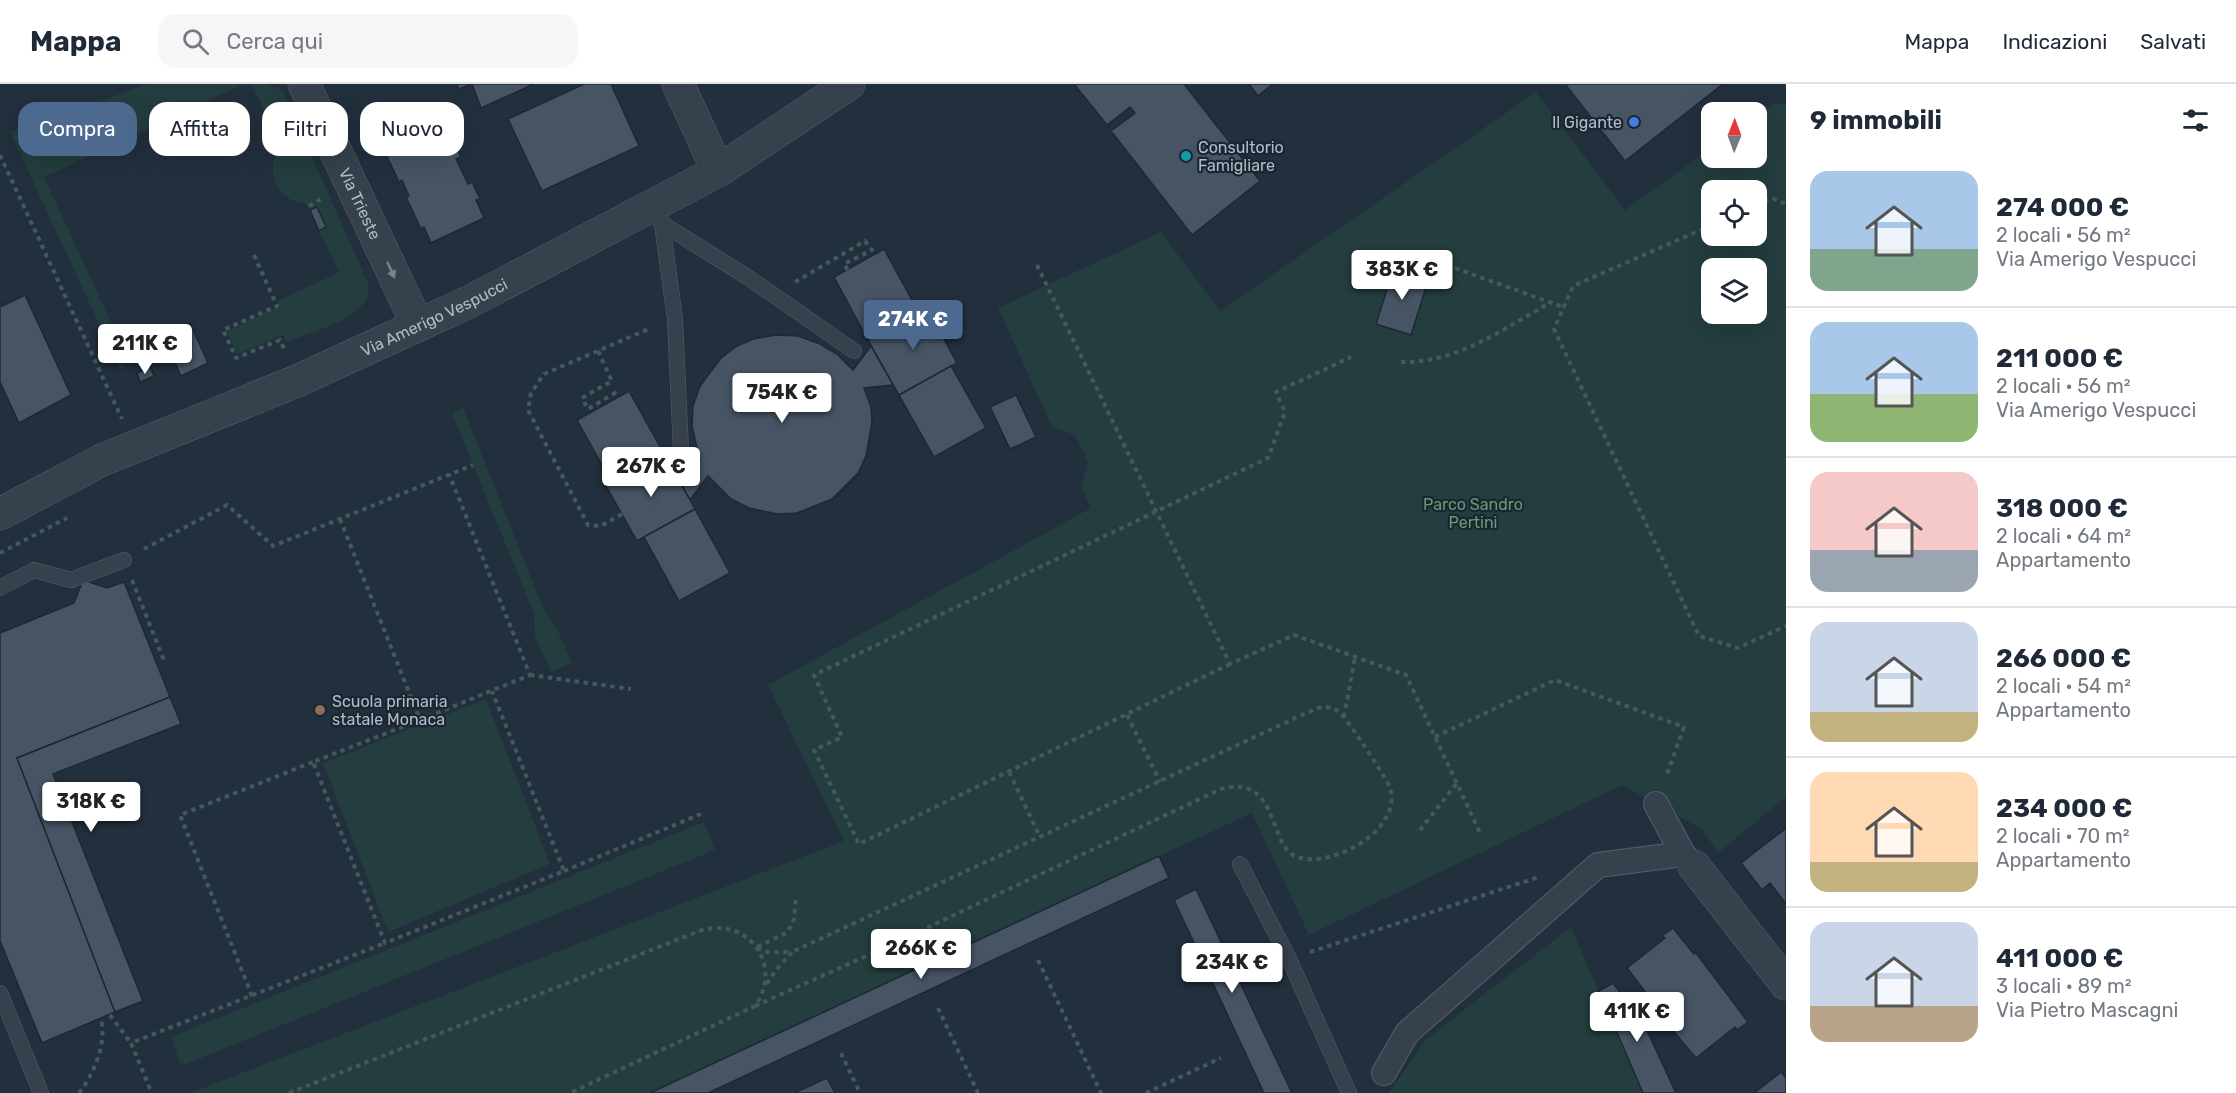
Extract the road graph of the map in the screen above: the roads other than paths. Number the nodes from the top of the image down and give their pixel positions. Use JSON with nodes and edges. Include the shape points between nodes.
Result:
{"nodes":[{"id":1,"x":304,"y":84,"type":"edge"},
{"id":2,"x":678,"y":84,"type":"edge"},
{"id":3,"x":849,"y":84,"type":"edge"},
{"id":4,"x":718,"y":171,"type":"junction"},
{"id":5,"x":660,"y":212,"type":"junction"},
{"id":6,"x":417,"y":324,"type":"junction"},
{"id":7,"x":854,"y":351,"type":"dead end"},
{"id":8,"x":681,"y":451,"type":"dead end"},
{"id":9,"x":0,"y":514,"type":"edge"},
{"id":10,"x":124,"y":560,"type":"road end"},
{"id":11,"x":0,"y":588,"type":"edge"},
{"id":12,"x":1656,"y":804,"type":"road end"},
{"id":13,"x":1688,"y":860,"type":"junction"},
{"id":14,"x":1240,"y":864,"type":"dead end"},
{"id":15,"x":1786,"y":984,"type":"edge"},
{"id":16,"x":0,"y":993,"type":"edge"},
{"id":17,"x":1384,"y":1073,"type":"dead end"},
{"id":18,"x":41,"y":1093,"type":"edge"},
{"id":19,"x":1349,"y":1093,"type":"edge"}],
"edges":[{"from":1,"to":6,"type":"street","name":"Via Trieste","one_way":true},
{"from":2,"to":4,"type":"street"},
{"from":3,"to":4,"type":"street","name":"Via Amerigo Vespucci"},
{"from":4,"to":5,"type":"street","name":"Via Amerigo Vespucci"},
{"from":5,"to":6,"type":"street","name":"Via Amerigo Vespucci"},
{"from":5,"to":7,"type":"lane"},
{"from":5,"to":8,"type":"lane","via":[[675,319]]},
{"from":6,"to":9,"type":"street","name":"Via Amerigo Vespucci","via":[[297,381],[102,460]]},
{"from":10,"to":11,"type":"lane","via":[[71,580],[34,570]]},
{"from":12,"to":13,"type":"street"},
{"from":13,"to":15,"type":"street"},
{"from":13,"to":17,"type":"street","via":[[1598,865],[1407,1033]]},
{"from":14,"to":19,"type":"lane","via":[[1289,959]]},
{"from":16,"to":18,"type":"lane"}]}
